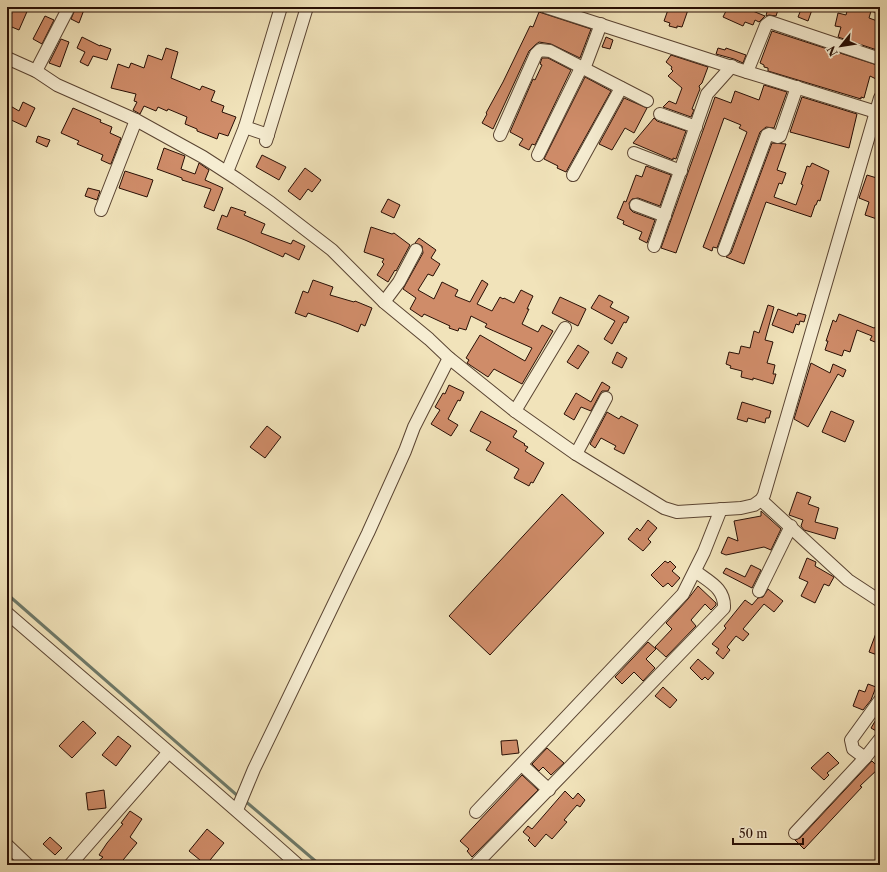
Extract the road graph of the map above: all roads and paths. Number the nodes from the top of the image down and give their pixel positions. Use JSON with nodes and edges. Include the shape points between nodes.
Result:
{"nodes":[{"id":1,"x":69,"y":7,"type":"edge"},
{"id":2,"x":281,"y":7,"type":"edge"},
{"id":3,"x":307,"y":7,"type":"edge"},
{"id":4,"x":546,"y":7,"type":"edge"},
{"id":5,"x":601,"y":24,"type":"junction"},
{"id":6,"x":7,"y":58,"type":"edge"},
{"id":7,"x":880,"y":59,"type":"edge"},
{"id":8,"x":732,"y":66,"type":"junction"},
{"id":9,"x":582,"y":68,"type":"junction"},
{"id":10,"x":36,"y":71,"type":"junction"},
{"id":11,"x":747,"y":72,"type":"junction"},
{"id":12,"x":797,"y":87,"type":"junction"},
{"id":13,"x":621,"y":88,"type":"junction"},
{"id":14,"x":880,"y":98,"type":"edge"},
{"id":15,"x":647,"y":101,"type":"dead end"},
{"id":16,"x":876,"y":112,"type":"junction"},
{"id":17,"x":660,"y":114,"type":"dead end"},
{"id":18,"x":136,"y":120,"type":"junction"},
{"id":19,"x":245,"y":128,"type":"junction"},
{"id":20,"x":696,"y":128,"type":"junction"},
{"id":21,"x":500,"y":135,"type":"dead end"},
{"id":22,"x":634,"y":154,"type":"dead end"},
{"id":23,"x":538,"y":155,"type":"dead end"},
{"id":24,"x":681,"y":171,"type":"junction"},
{"id":25,"x":227,"y":172,"type":"junction"},
{"id":26,"x":573,"y":175,"type":"dead end"},
{"id":27,"x":636,"y":205,"type":"dead end"},
{"id":28,"x":101,"y":210,"type":"dead end"},
{"id":29,"x":665,"y":216,"type":"junction"},
{"id":30,"x":654,"y":246,"type":"dead end"},
{"id":31,"x":416,"y":250,"type":"dead end"},
{"id":32,"x":724,"y":250,"type":"dead end"},
{"id":33,"x":384,"y":302,"type":"junction"},
{"id":34,"x":565,"y":328,"type":"dead end"},
{"id":35,"x":449,"y":358,"type":"junction"},
{"id":36,"x":606,"y":398,"type":"dead end"},
{"id":37,"x":515,"y":410,"type":"junction"},
{"id":38,"x":576,"y":454,"type":"junction"},
{"id":39,"x":761,"y":500,"type":"junction"},
{"id":40,"x":721,"y":509,"type":"junction"},
{"id":41,"x":791,"y":526,"type":"junction"},
{"id":42,"x":695,"y":572,"type":"junction"},
{"id":43,"x":759,"y":591,"type":"dead end"},
{"id":44,"x":879,"y":599,"type":"edge"},
{"id":45,"x":7,"y":613,"type":"edge"},
{"id":46,"x":880,"y":700,"type":"edge"},
{"id":47,"x":880,"y":739,"type":"edge"},
{"id":48,"x":168,"y":753,"type":"junction"},
{"id":49,"x":864,"y":758,"type":"junction"},
{"id":50,"x":522,"y":764,"type":"junction"},
{"id":51,"x":549,"y":790,"type":"junction"},
{"id":52,"x":239,"y":804,"type":"junction"},
{"id":53,"x":476,"y":812,"type":"dead end"},
{"id":54,"x":795,"y":833,"type":"dead end"},
{"id":55,"x":7,"y":845,"type":"edge"},
{"id":56,"x":28,"y":865,"type":"edge"},
{"id":57,"x":70,"y":865,"type":"edge"},
{"id":58,"x":298,"y":865,"type":"edge"},
{"id":59,"x":475,"y":865,"type":"edge"}],
"edges":[{"from":1,"to":10,"type":"street"},
{"from":2,"to":19,"type":"street"},
{"from":3,"to":19,"type":"street","via":[[267,138]]},
{"from":4,"to":5,"type":"street"},
{"from":5,"to":8,"type":"street"},
{"from":5,"to":9,"type":"street"},
{"from":6,"to":10,"type":"street"},
{"from":7,"to":11,"type":"street","via":[[770,22],[766,25]]},
{"from":8,"to":11,"type":"street"},
{"from":8,"to":20,"type":"street","via":[[707,94]]},
{"from":9,"to":13,"type":"street"},
{"from":9,"to":21,"type":"street","via":[[550,51],[540,50]]},
{"from":9,"to":23,"type":"street"},
{"from":10,"to":18,"type":"street","via":[[57,85]]},
{"from":11,"to":12,"type":"street"},
{"from":12,"to":16,"type":"street"},
{"from":12,"to":32,"type":"street","via":[[780,136],[767,135]]},
{"from":13,"to":15,"type":"street"},
{"from":13,"to":26,"type":"street"},
{"from":14,"to":16,"type":"street"},
{"from":16,"to":39,"type":"street"},
{"from":17,"to":20,"type":"street"},
{"from":18,"to":25,"type":"street"},
{"from":18,"to":28,"type":"street"},
{"from":19,"to":25,"type":"street"},
{"from":20,"to":24,"type":"street"},
{"from":22,"to":24,"type":"street"},
{"from":24,"to":29,"type":"street"},
{"from":25,"to":33,"type":"street","via":[[332,250]]},
{"from":27,"to":29,"type":"street"},
{"from":29,"to":30,"type":"street"},
{"from":31,"to":33,"type":"street","via":[[399,282]]},
{"from":33,"to":35,"type":"street"},
{"from":34,"to":37,"type":"street"},
{"from":35,"to":37,"type":"street"},
{"from":35,"to":52,"type":"street","via":[[414,427],[368,533]]},
{"from":36,"to":38,"type":"street"},
{"from":37,"to":38,"type":"street"},
{"from":38,"to":40,"type":"street","via":[[664,508],[676,512]]},
{"from":39,"to":40,"type":"street","via":[[754,505],[741,508]]},
{"from":39,"to":41,"type":"street"},
{"from":40,"to":42,"type":"street"},
{"from":41,"to":43,"type":"street"},
{"from":41,"to":44,"type":"street","via":[[848,580]]},
{"from":42,"to":50,"type":"street","via":[[684,594]]},
{"from":42,"to":51,"type":"street","via":[[720,591],[724,599],[724,608]]},
{"from":45,"to":48,"type":"street"},
{"from":46,"to":49,"type":"street","via":[[851,740],[853,749]]},
{"from":47,"to":49,"type":"street"},
{"from":48,"to":52,"type":"street"},
{"from":48,"to":57,"type":"street"},
{"from":49,"to":54,"type":"street"},
{"from":50,"to":51,"type":"street"},
{"from":50,"to":53,"type":"street"},
{"from":51,"to":59,"type":"street"},
{"from":52,"to":58,"type":"street"},
{"from":55,"to":56,"type":"street"}]}
